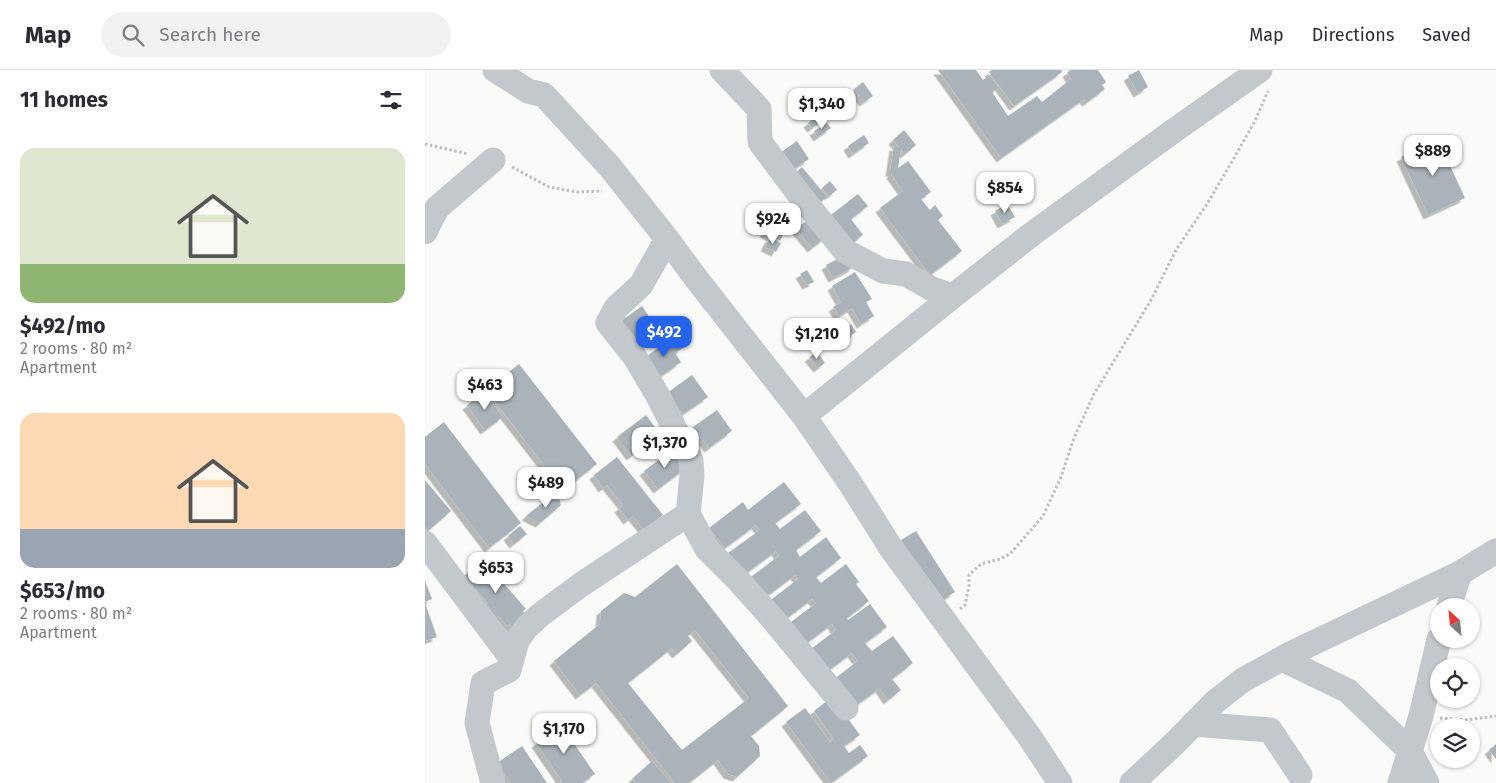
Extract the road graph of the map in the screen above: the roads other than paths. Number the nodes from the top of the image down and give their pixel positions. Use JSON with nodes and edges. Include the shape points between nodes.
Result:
{"nodes":[{"id":1,"x":495,"y":70,"type":"edge"},
{"id":2,"x":722,"y":70,"type":"edge"},
{"id":3,"x":1265,"y":79,"type":"edge"},
{"id":4,"x":529,"y":80,"type":"edge"},
{"id":5,"x":493,"y":160,"type":"road end"},
{"id":6,"x":425,"y":232,"type":"edge"},
{"id":7,"x":667,"y":238,"type":"junction"},
{"id":8,"x":953,"y":296,"type":"junction"},
{"id":9,"x":804,"y":416,"type":"junction"},
{"id":10,"x":688,"y":514,"type":"junction"},
{"id":11,"x":425,"y":543,"type":"edge"},
{"id":12,"x":1496,"y":551,"type":"edge"},
{"id":13,"x":1459,"y":573,"type":"junction"},
{"id":14,"x":1451,"y":598,"type":"edge"},
{"id":15,"x":1437,"y":648,"type":"edge"},
{"id":16,"x":512,"y":659,"type":"junction"},
{"id":17,"x":1282,"y":659,"type":"junction"},
{"id":18,"x":846,"y":708,"type":"dead end"},
{"id":19,"x":1193,"y":724,"type":"junction"},
{"id":20,"x":1410,"y":751,"type":"junction"},
{"id":21,"x":1300,"y":775,"type":"dead end"},
{"id":22,"x":493,"y":783,"type":"edge"},
{"id":23,"x":1060,"y":783,"type":"edge"},
{"id":24,"x":1132,"y":783,"type":"edge"},
{"id":25,"x":1400,"y":783,"type":"edge"},
{"id":26,"x":1427,"y":783,"type":"edge"}],
"edges":[{"from":1,"to":4,"type":"street"},
{"from":2,"to":8,"type":"street","via":[[759,109],[760,142],[845,250],[883,271],[906,274],[932,290]]},
{"from":3,"to":8,"type":"street","via":[[1067,208]]},
{"from":4,"to":7,"type":"street","via":[[610,167]]},
{"from":5,"to":6,"type":"street","via":[[437,208]]},
{"from":7,"to":9,"type":"street"},
{"from":7,"to":10,"type":"street","via":[[641,285],[616,308],[608,323],[635,357],[686,446],[692,476]]},
{"from":8,"to":9,"type":"street"},
{"from":9,"to":23,"type":"street","via":[[891,548]]},
{"from":10,"to":16,"type":"street","via":[[540,615],[517,641]]},
{"from":10,"to":18,"type":"street","via":[[707,549],[766,612]]},
{"from":11,"to":16,"type":"street"},
{"from":12,"to":13,"type":"street"},
{"from":13,"to":14,"type":"street"},
{"from":13,"to":17,"type":"street"},
{"from":15,"to":20,"type":"street"},
{"from":16,"to":22,"type":"street","via":[[509,670],[483,683],[477,723]]},
{"from":17,"to":19,"type":"street","via":[[1233,687]]},
{"from":17,"to":20,"type":"street","via":[[1348,691]]},
{"from":19,"to":21,"type":"street","via":[[1270,730]]},
{"from":19,"to":24,"type":"street"},
{"from":20,"to":25,"type":"street"},
{"from":20,"to":26,"type":"street"}]}
